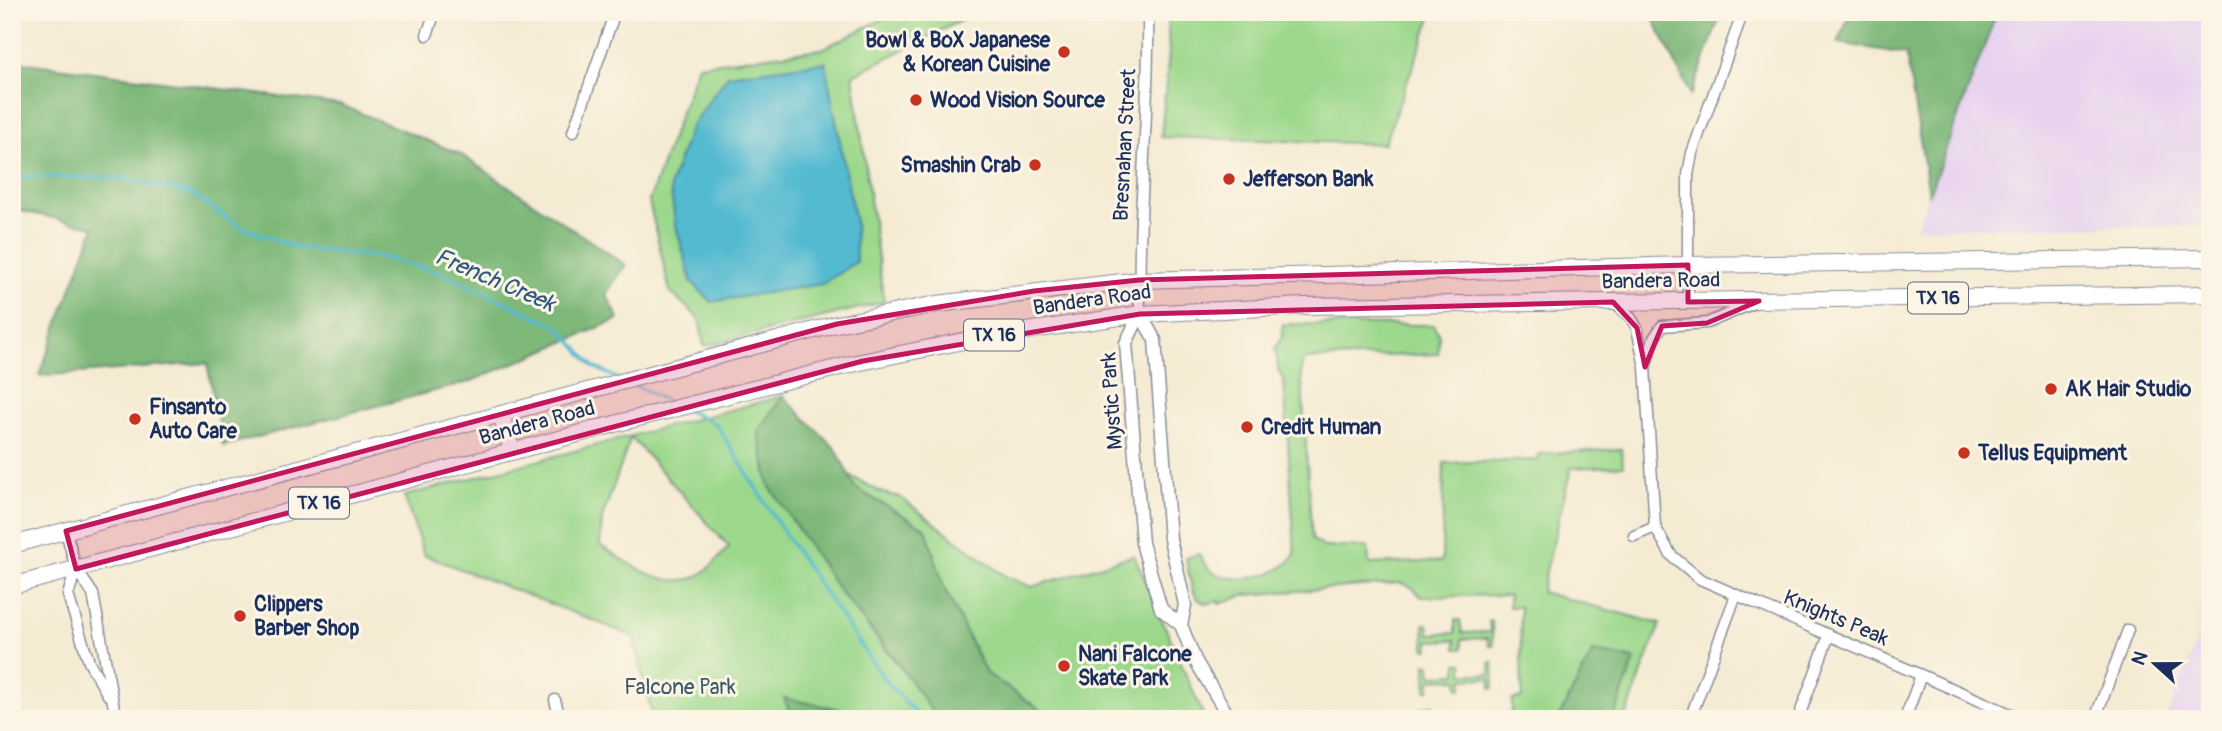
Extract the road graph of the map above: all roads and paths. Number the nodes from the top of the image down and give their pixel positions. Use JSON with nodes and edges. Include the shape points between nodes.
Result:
{"nodes":[{"id":1,"x":435,"y":12,"type":"edge"},
{"id":2,"x":615,"y":12,"type":"edge"},
{"id":3,"x":1148,"y":12,"type":"edge"},
{"id":4,"x":1743,"y":12,"type":"edge"},
{"id":5,"x":427,"y":35,"type":"dead end"},
{"id":6,"x":573,"y":132,"type":"dead end"},
{"id":7,"x":2210,"y":257,"type":"edge"},
{"id":8,"x":1688,"y":265,"type":"junction"},
{"id":9,"x":1139,"y":280,"type":"junction"},
{"id":10,"x":2210,"y":294,"type":"edge"},
{"id":11,"x":1759,"y":301,"type":"junction"},
{"id":12,"x":1613,"y":302,"type":"junction"},
{"id":13,"x":1688,"y":302,"type":"junction"},
{"id":14,"x":1140,"y":314,"type":"junction"},
{"id":15,"x":1645,"y":368,"type":"junction"},
{"id":16,"x":501,"y":414,"type":"junction"},
{"id":17,"x":512,"y":451,"type":"junction"},
{"id":18,"x":1655,"y":527,"type":"junction"},
{"id":19,"x":66,"y":531,"type":"junction"},
{"id":20,"x":1634,"y":536,"type":"dead end"},
{"id":21,"x":12,"y":545,"type":"edge"},
{"id":22,"x":76,"y":569,"type":"junction"},
{"id":23,"x":12,"y":586,"type":"edge"},
{"id":24,"x":1736,"y":595,"type":"junction"},
{"id":25,"x":1181,"y":625,"type":"junction"},
{"id":26,"x":2128,"y":631,"type":"dead end"},
{"id":27,"x":1829,"y":635,"type":"junction"},
{"id":28,"x":1921,"y":675,"type":"junction"},
{"id":29,"x":555,"y":700,"type":"dead end"},
{"id":30,"x":111,"y":701,"type":"junction"},
{"id":31,"x":116,"y":719,"type":"edge"},
{"id":32,"x":560,"y":719,"type":"edge"},
{"id":33,"x":1230,"y":719,"type":"edge"},
{"id":34,"x":1690,"y":719,"type":"edge"},
{"id":35,"x":1798,"y":719,"type":"edge"},
{"id":36,"x":1905,"y":719,"type":"edge"},
{"id":37,"x":2022,"y":719,"type":"edge"},
{"id":38,"x":2095,"y":719,"type":"edge"}],
"edges":[{"from":1,"to":5,"type":"street"},
{"from":2,"to":6,"type":"street"},
{"from":3,"to":9,"type":"street","name":"Bresnahan Street"},
{"from":4,"to":8,"type":"street","via":[[1692,153]]},
{"from":7,"to":8,"type":"main road","name":"Bandera Road","number":"TX 16"},
{"from":8,"to":9,"type":"main road","name":"Bandera Road","number":"TX 16"},
{"from":8,"to":13,"type":"street"},
{"from":9,"to":14,"type":"street","name":"Bresnahan Street"},
{"from":9,"to":16,"type":"main road","name":"Bandera Road","number":"TX 16","via":[[937,304],[836,324]]},
{"from":10,"to":11,"type":"main road","name":"Bandera Road","number":"TX 16"},
{"from":11,"to":13,"type":"main road","name":"Bandera Road","number":"TX 16"},
{"from":11,"to":15,"type":"street","name":"Knights Peak","via":[[1707,323],[1662,326]]},
{"from":12,"to":13,"type":"main road","name":"Bandera Road","number":"TX 16"},
{"from":12,"to":14,"type":"main road","name":"Bandera Road","number":"TX 16","via":[[1277,306]]},
{"from":12,"to":15,"type":"street","name":"Knights Peak","via":[[1637,328]]},
{"from":14,"to":17,"type":"main road","name":"Bandera Road","number":"TX 16","via":[[972,339],[717,397]]},
{"from":14,"to":25,"type":"street","name":"Mystic Park","via":[[1155,340],[1170,539],[1185,605]]},
{"from":14,"to":25,"type":"street","name":"Mystic Park","via":[[1126,343],[1142,543],[1161,609]]},
{"from":15,"to":18,"type":"street","name":"Knights Peak"},
{"from":16,"to":17,"type":"main road"},
{"from":16,"to":19,"type":"main road","name":"Bandera Road","number":"TX 16"},
{"from":17,"to":22,"type":"main road","name":"Bandera Road","number":"TX 16"},
{"from":18,"to":20,"type":"street"},
{"from":18,"to":24,"type":"street","name":"Knights Peak","via":[[1682,566]]},
{"from":19,"to":21,"type":"main road","name":"Bandera Road","number":"TX 16"},
{"from":19,"to":22,"type":"street"},
{"from":22,"to":23,"type":"main road","name":"Bandera Road","number":"TX 16"},
{"from":22,"to":30,"type":"street","via":[[93,594]]},
{"from":22,"to":30,"type":"street","via":[[68,595],[89,662]]},
{"from":24,"to":27,"type":"street","name":"Knights Peak"},
{"from":24,"to":34,"type":"street"},
{"from":25,"to":33,"type":"street","name":"Mystic Park","via":[[1195,660]]},
{"from":26,"to":38,"type":"street"},
{"from":27,"to":28,"type":"street","name":"Knights Peak"},
{"from":27,"to":35,"type":"street"},
{"from":28,"to":36,"type":"street"},
{"from":28,"to":37,"type":"street","name":"Knights Peak"},
{"from":29,"to":32,"type":"street"},
{"from":30,"to":31,"type":"street"}]}
